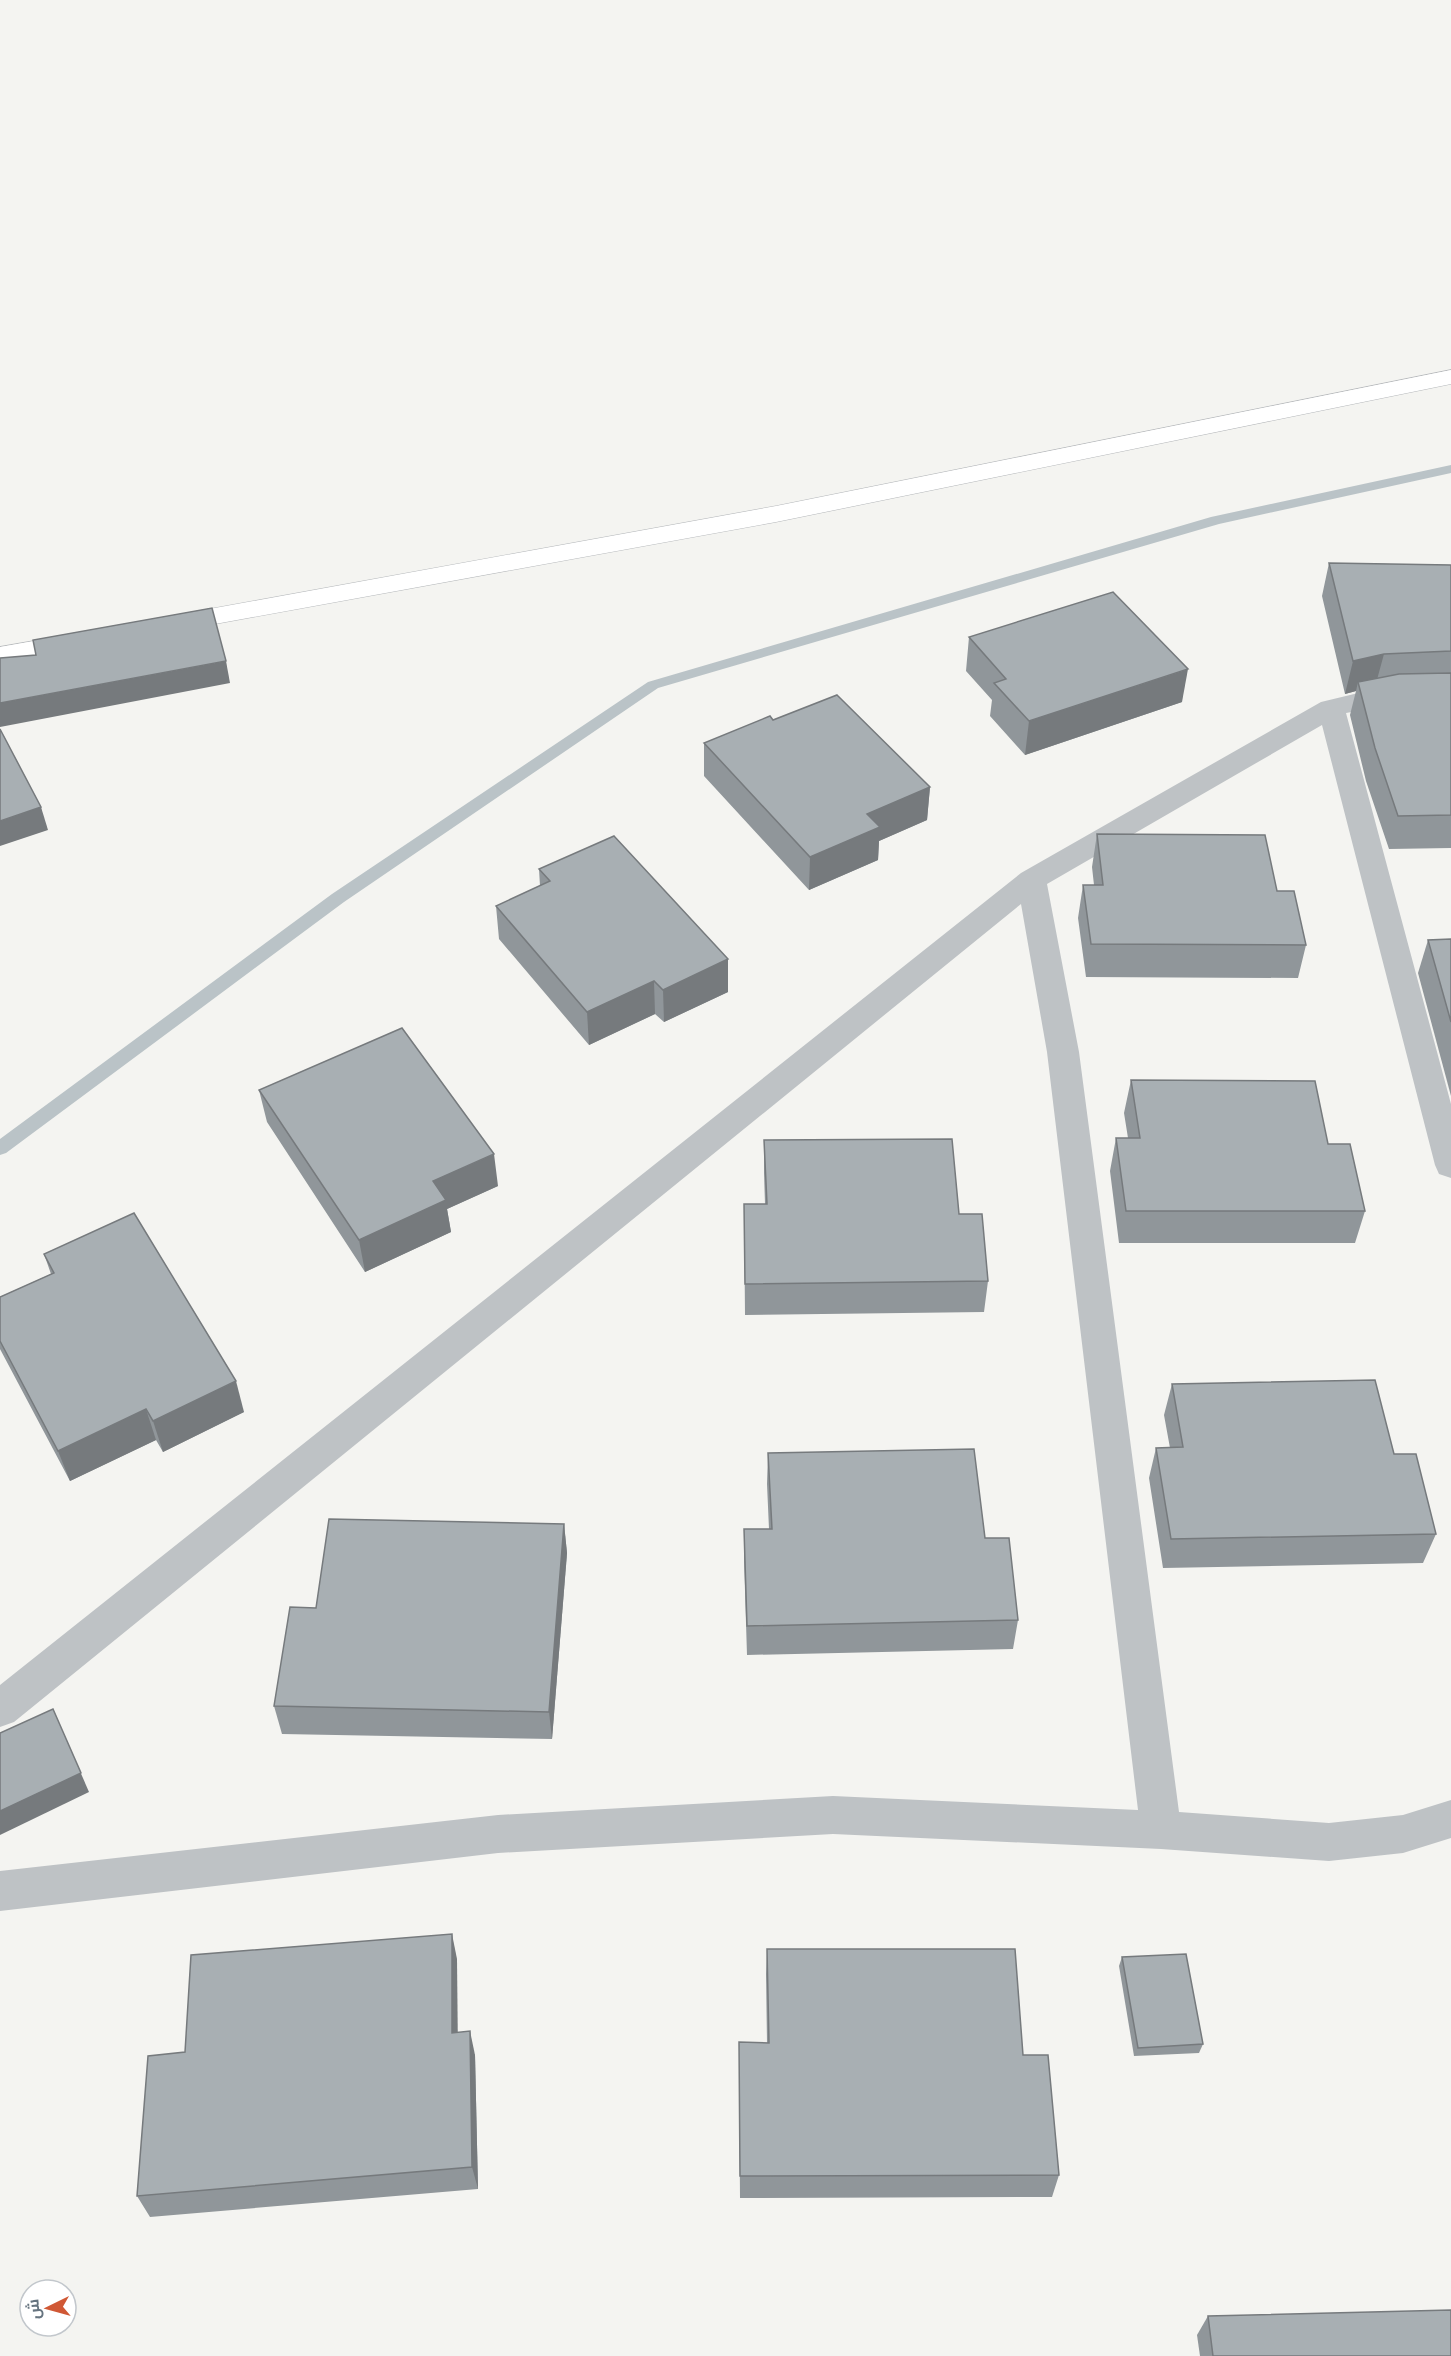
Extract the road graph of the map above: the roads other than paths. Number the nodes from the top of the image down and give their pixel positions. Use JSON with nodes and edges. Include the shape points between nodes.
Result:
{"nodes":[{"id":1,"x":1451,"y":377,"type":"edge"},
{"id":2,"x":153,"y":627,"type":"edge"},
{"id":3,"x":106,"y":636,"type":"edge"},
{"id":4,"x":0,"y":655,"type":"edge"},
{"id":5,"x":1451,"y":695,"type":"edge"},
{"id":6,"x":1331,"y":708,"type":"junction"},
{"id":7,"x":1031,"y":880,"type":"junction"},
{"id":8,"x":1451,"y":1165,"type":"edge"},
{"id":9,"x":0,"y":1708,"type":"edge"},
{"id":10,"x":1451,"y":1819,"type":"edge"},
{"id":11,"x":1161,"y":1830,"type":"junction"},
{"id":12,"x":0,"y":1891,"type":"edge"}],
"edges":[{"from":1,"to":2,"type":"main road","via":[[787,512]]},
{"from":3,"to":4,"type":"main road"},
{"from":5,"to":6,"type":"street","via":[[1376,696]]},
{"from":6,"to":7,"type":"street"},
{"from":6,"to":8,"type":"street"},
{"from":7,"to":9,"type":"street"},
{"from":7,"to":11,"type":"street","via":[[1063,1052]]},
{"from":10,"to":11,"type":"street","via":[[1403,1834],[1329,1842]]},
{"from":11,"to":12,"type":"street","via":[[833,1815],[498,1834]]}]}
